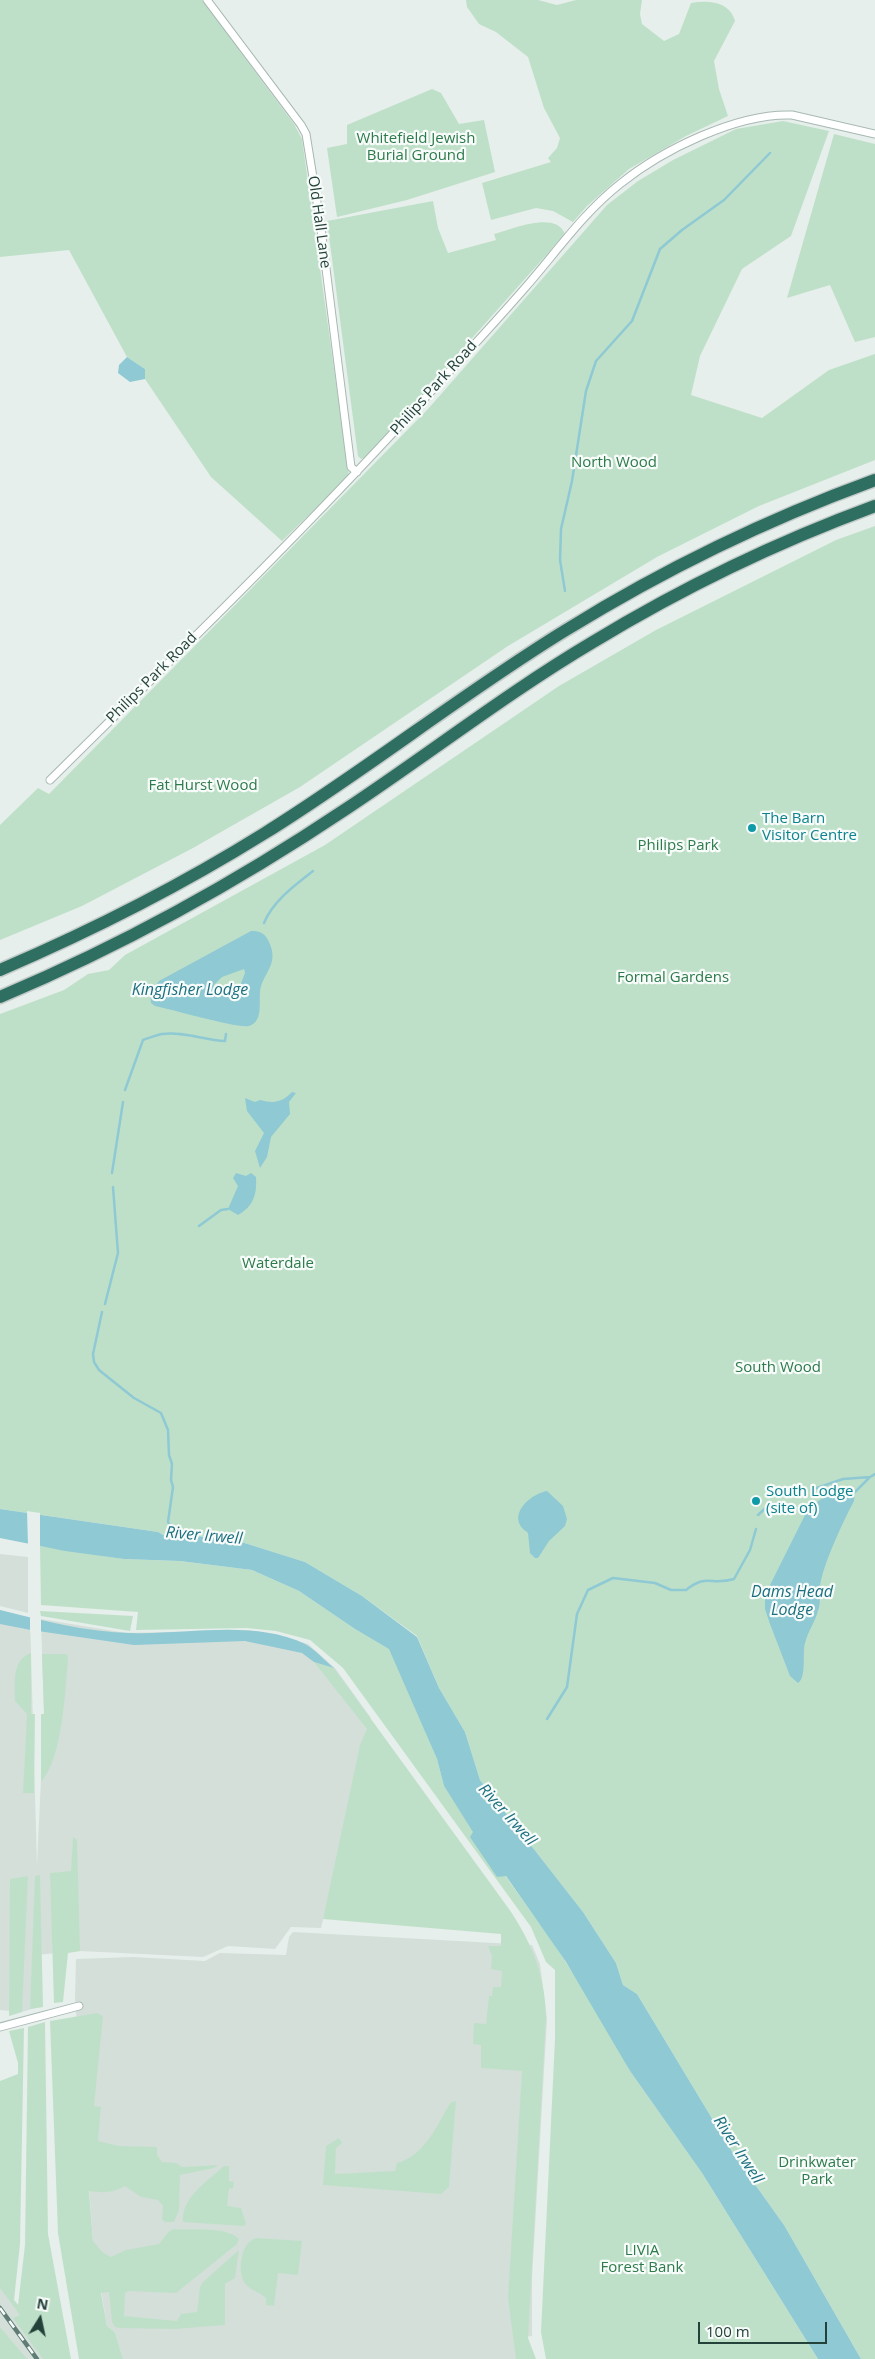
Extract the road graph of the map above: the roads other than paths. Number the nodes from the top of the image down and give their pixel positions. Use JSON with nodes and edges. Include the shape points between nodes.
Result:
{"nodes":[{"id":1,"x":208,"y":0,"type":"edge"},
{"id":2,"x":875,"y":134,"type":"edge"},
{"id":3,"x":357,"y":472,"type":"junction"},
{"id":4,"x":875,"y":480,"type":"edge"},
{"id":5,"x":875,"y":506,"type":"edge"},
{"id":6,"x":50,"y":780,"type":"dead end"},
{"id":7,"x":0,"y":970,"type":"edge"},
{"id":8,"x":0,"y":997,"type":"edge"},
{"id":9,"x":79,"y":2006,"type":"dead end"},
{"id":10,"x":0,"y":2027,"type":"edge"}],
"edges":[{"from":1,"to":3,"type":"street","name":"Old Hall Lane","via":[[306,134],[351,467]]},
{"from":2,"to":3,"type":"street","name":"Philips Park Road","via":[[781,114],[734,122],[648,164],[618,185],[573,230],[524,289]]},
{"from":3,"to":6,"type":"street","name":"Philips Park Road"},
{"from":4,"to":7,"type":"highway","via":[[762,526],[661,576],[543,645],[263,835],[124,912]]},
{"from":5,"to":8,"type":"highway","via":[[768,550],[630,620],[482,713],[346,809],[257,866],[88,957]]},
{"from":9,"to":10,"type":"street"}]}
